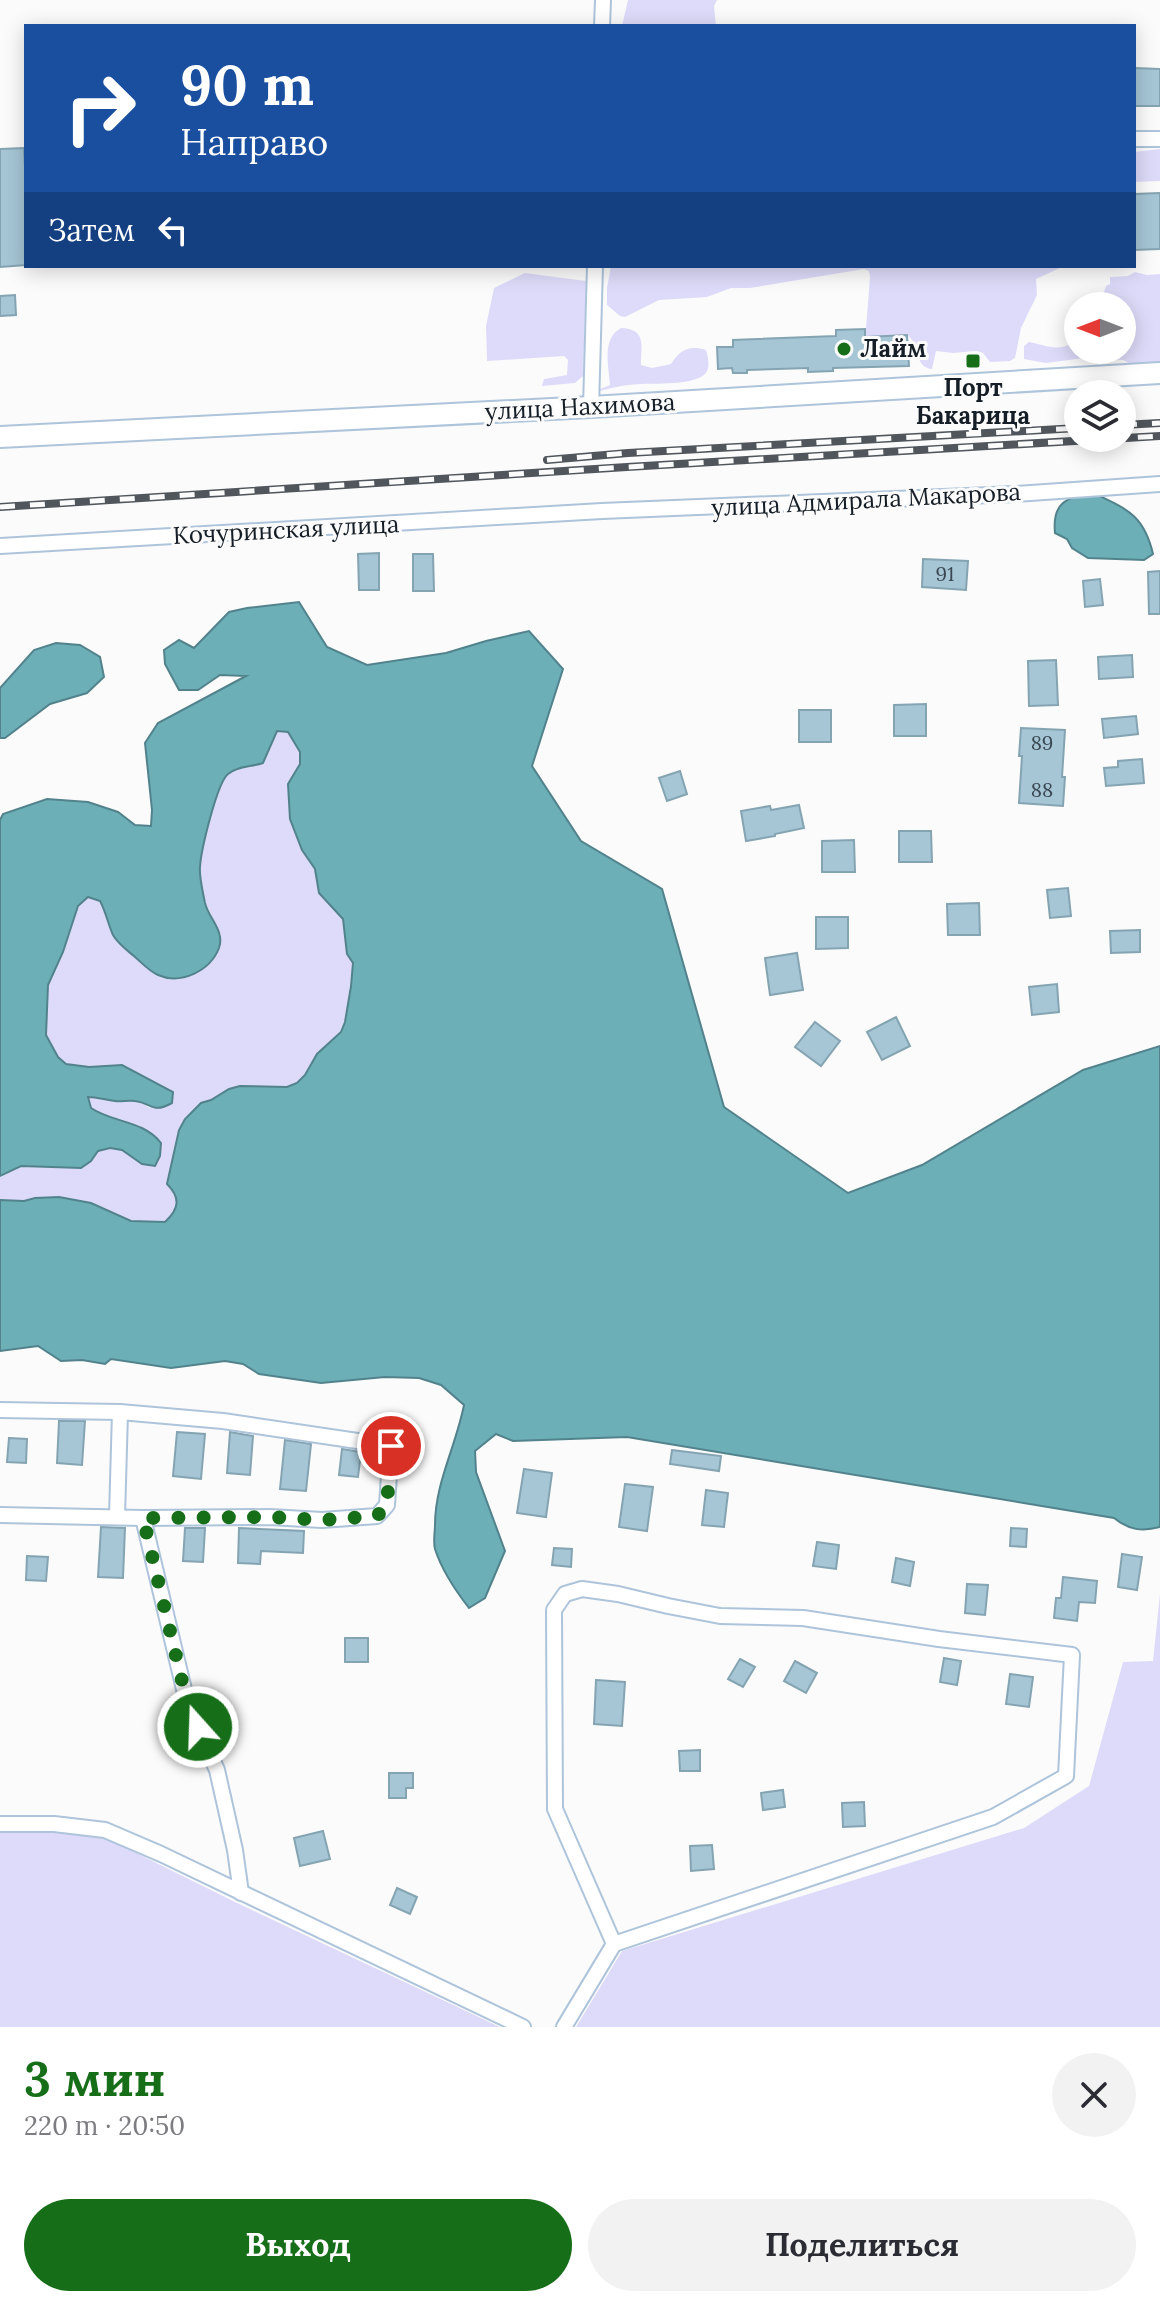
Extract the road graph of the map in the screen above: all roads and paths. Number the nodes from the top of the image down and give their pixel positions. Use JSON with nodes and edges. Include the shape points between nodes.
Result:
{"nodes":[{"id":1,"x":603,"y":0,"type":"edge"},
{"id":2,"x":602,"y":24,"type":"edge"},
{"id":3,"x":1136,"y":139,"type":"edge"},
{"id":4,"x":1160,"y":139,"type":"edge"},
{"id":5,"x":595,"y":268,"type":"edge"},
{"id":6,"x":1160,"y":373,"type":"edge"},
{"id":7,"x":591,"y":407,"type":"junction"},
{"id":8,"x":0,"y":437,"type":"edge"},
{"id":9,"x":1160,"y":484,"type":"edge"},
{"id":10,"x":572,"y":513,"type":"joint"},
{"id":11,"x":0,"y":546,"type":"edge"},
{"id":12,"x":0,"y":1410,"type":"edge"},
{"id":13,"x":120,"y":1412,"type":"junction"},
{"id":14,"x":0,"y":1515,"type":"edge"},
{"id":15,"x":117,"y":1517,"type":"junction"},
{"id":16,"x":143,"y":1518,"type":"junction"},
{"id":17,"x":0,"y":1824,"type":"edge"},
{"id":18,"x":241,"y":1893,"type":"junction"},
{"id":19,"x":614,"y":1944,"type":"junction"},
{"id":20,"x":523,"y":2027,"type":"edge"},
{"id":21,"x":564,"y":2027,"type":"edge"}],
"edges":[{"from":1,"to":2,"type":"street"},
{"from":3,"to":4,"type":"street"},
{"from":5,"to":7,"type":"street"},
{"from":6,"to":7,"type":"main road","name":"улица Нахимова"},
{"from":7,"to":8,"type":"main road","name":"улица Нахимова"},
{"from":9,"to":10,"type":"street","name":"улица Адмирала Макарова"},
{"from":10,"to":11,"type":"street","name":"Кочуринская улица"},
{"from":12,"to":13,"type":"street"},
{"from":13,"to":15,"type":"street"},
{"from":13,"to":16,"type":"street","via":[[391,1446],[387,1505],[377,1516]]},
{"from":14,"to":15,"type":"street"},
{"from":15,"to":16,"type":"street"},
{"from":16,"to":18,"type":"street","via":[[188,1706],[217,1770]]},
{"from":17,"to":18,"type":"street","via":[[105,1830]]},
{"from":18,"to":20,"type":"street"},
{"from":19,"to":19,"type":"street","via":[[555,1809],[554,1610],[565,1594],[582,1589],[720,1616],[803,1618],[1072,1655],[1066,1776],[993,1817]]},
{"from":19,"to":21,"type":"street"}]}
